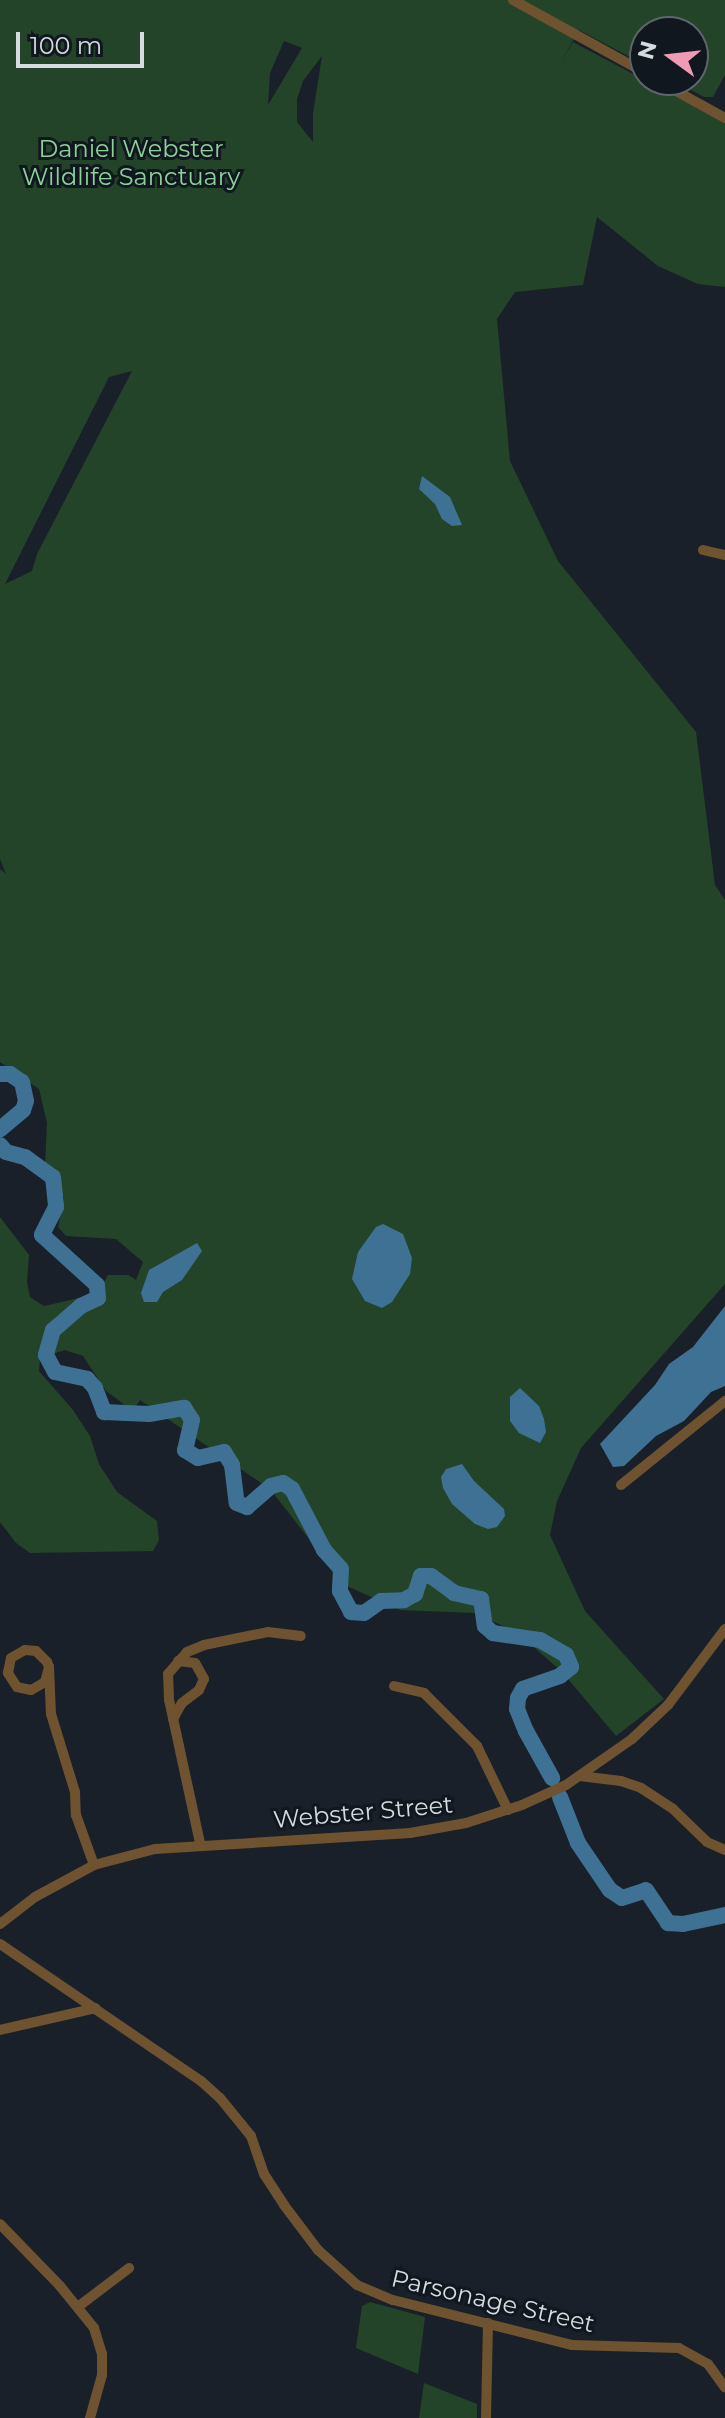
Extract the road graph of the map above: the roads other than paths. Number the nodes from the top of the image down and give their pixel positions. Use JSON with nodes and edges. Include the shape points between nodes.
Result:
{"nodes":[{"id":1,"x":513,"y":0,"type":"edge"},
{"id":2,"x":629,"y":64,"type":"edge"},
{"id":3,"x":685,"y":96,"type":"edge"},
{"id":4,"x":725,"y":118,"type":"edge"},
{"id":5,"x":703,"y":550,"type":"dead end"},
{"id":6,"x":725,"y":555,"type":"edge"},
{"id":7,"x":725,"y":1401,"type":"edge"},
{"id":8,"x":621,"y":1485,"type":"dead end"},
{"id":9,"x":725,"y":1629,"type":"edge"},
{"id":10,"x":301,"y":1636,"type":"dead end"},
{"id":11,"x":178,"y":1661,"type":"junction"},
{"id":12,"x":49,"y":1667,"type":"junction"},
{"id":13,"x":394,"y":1686,"type":"dead end"},
{"id":14,"x":173,"y":1719,"type":"junction"},
{"id":15,"x":580,"y":1776,"type":"junction"},
{"id":16,"x":508,"y":1810,"type":"junction"},
{"id":17,"x":200,"y":1843,"type":"junction"},
{"id":18,"x":725,"y":1850,"type":"edge"},
{"id":19,"x":94,"y":1865,"type":"junction"},
{"id":20,"x":0,"y":1924,"type":"edge"},
{"id":21,"x":0,"y":1944,"type":"edge"},
{"id":22,"x":96,"y":2008,"type":"junction"},
{"id":23,"x":0,"y":2030,"type":"edge"},
{"id":24,"x":0,"y":2224,"type":"edge"},
{"id":25,"x":129,"y":2268,"type":"dead end"},
{"id":26,"x":79,"y":2306,"type":"junction"},
{"id":27,"x":488,"y":2323,"type":"junction"},
{"id":28,"x":725,"y":2387,"type":"edge"},
{"id":29,"x":90,"y":2418,"type":"edge"},
{"id":30,"x":486,"y":2418,"type":"edge"}],
"edges":[{"from":1,"to":2,"type":"street"},
{"from":3,"to":4,"type":"street"},
{"from":5,"to":6,"type":"street"},
{"from":7,"to":8,"type":"street"},
{"from":9,"to":15,"type":"street","name":"Webster Street","via":[[654,1719]]},
{"from":10,"to":11,"type":"street","via":[[268,1632],[225,1640],[193,1648]]},
{"from":11,"to":14,"type":"street","via":[[167,1680]]},
{"from":11,"to":14,"type":"street","via":[[195,1663],[204,1679]]},
{"from":12,"to":12,"type":"street","via":[[41,1653],[25,1650],[11,1658],[8,1673],[17,1687],[31,1690],[45,1682]]},
{"from":12,"to":19,"type":"street","via":[[51,1714]]},
{"from":13,"to":16,"type":"street","via":[[424,1693],[477,1746]]},
{"from":14,"to":17,"type":"street"},
{"from":15,"to":16,"type":"street","name":"Webster Street"},
{"from":15,"to":18,"type":"street","via":[[641,1788],[673,1809],[707,1842]]},
{"from":16,"to":17,"type":"street","name":"Webster Street","via":[[403,1833]]},
{"from":17,"to":19,"type":"street","name":"Webster Street"},
{"from":19,"to":20,"type":"street","name":"Webster Street","via":[[35,1897]]},
{"from":21,"to":22,"type":"street","name":"Parsonage Street"},
{"from":22,"to":23,"type":"street"},
{"from":22,"to":27,"type":"street","name":"Parsonage Street","via":[[201,2081],[236,2114],[274,2190],[318,2250],[349,2280],[393,2300]]},
{"from":24,"to":26,"type":"street"},
{"from":25,"to":26,"type":"street"},
{"from":26,"to":29,"type":"street","via":[[94,2328],[102,2354]]},
{"from":27,"to":28,"type":"street","name":"Parsonage Street","via":[[572,2345],[679,2348],[708,2364]]},
{"from":27,"to":30,"type":"street"}]}
